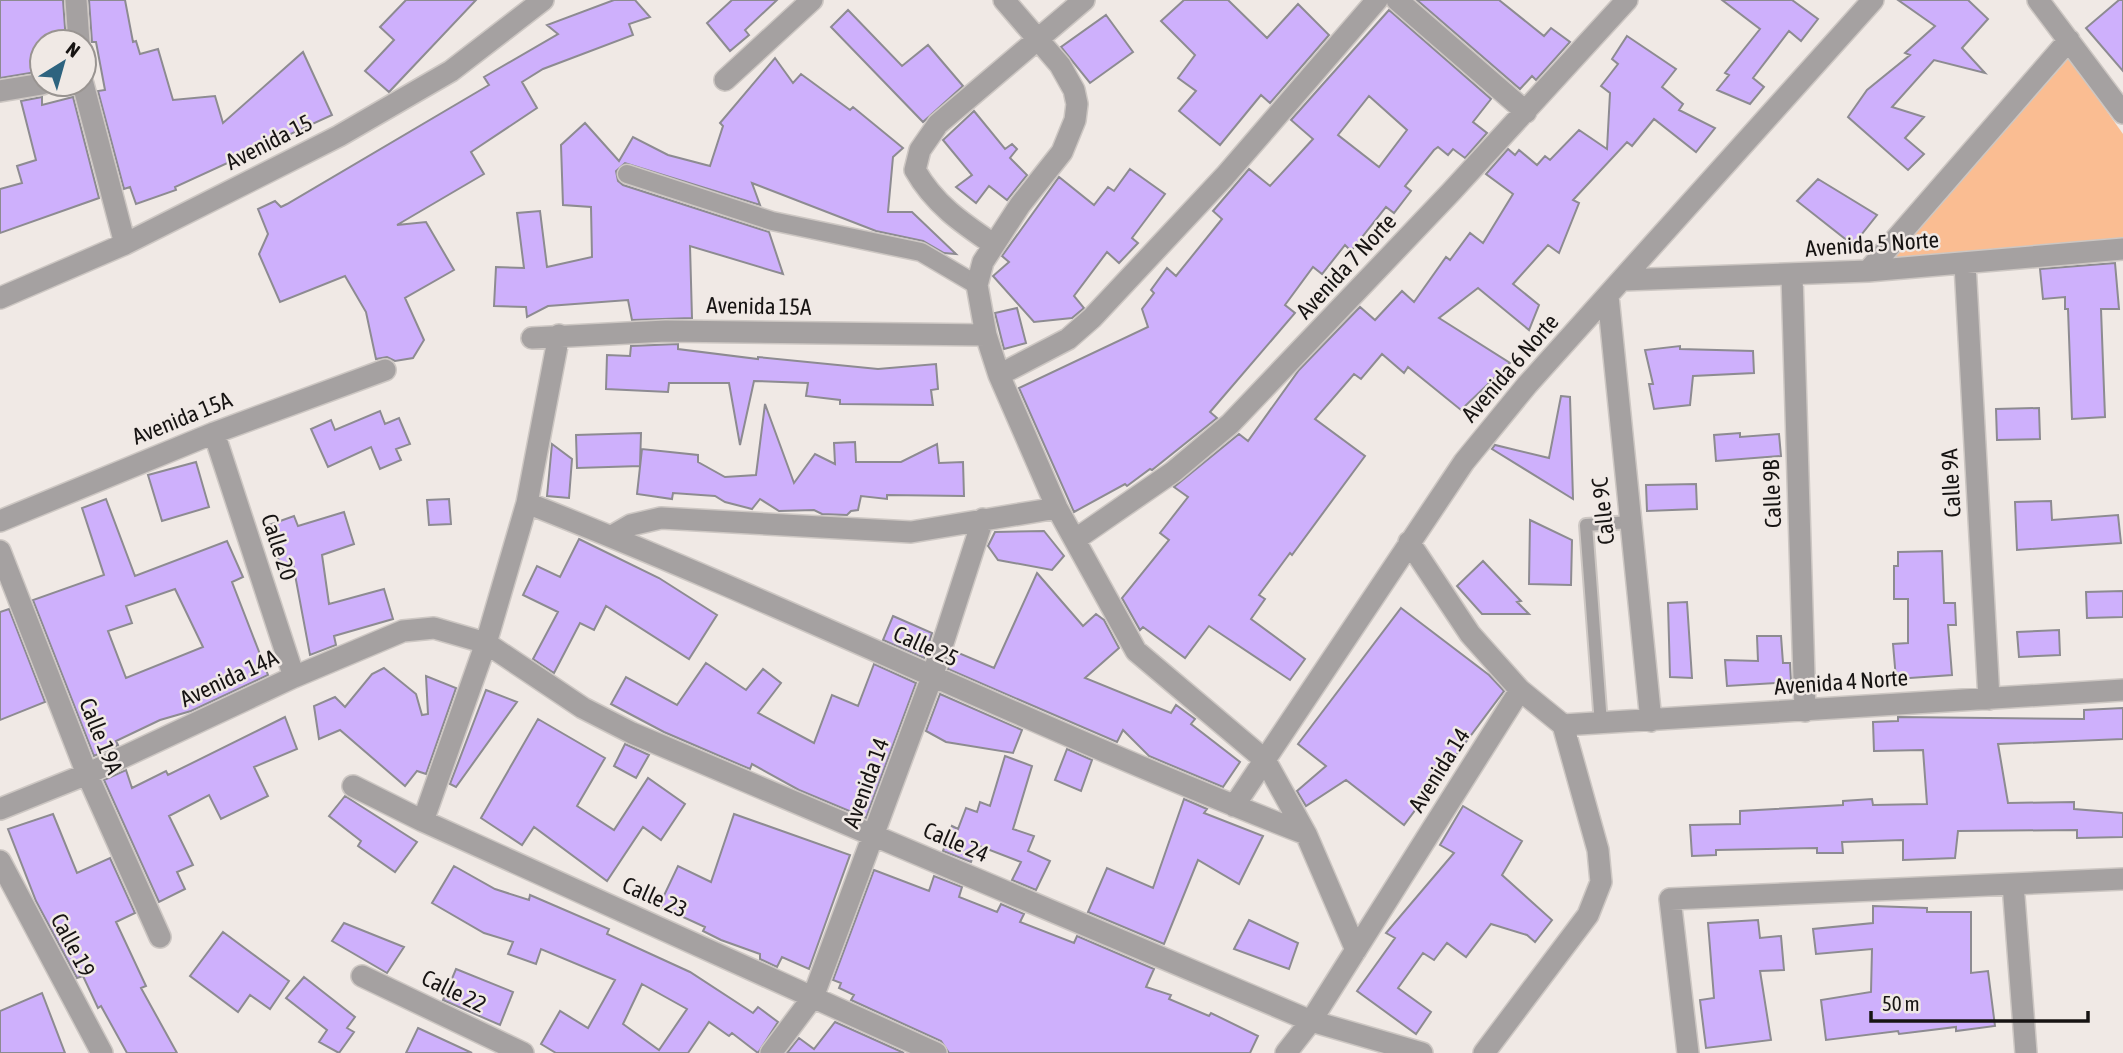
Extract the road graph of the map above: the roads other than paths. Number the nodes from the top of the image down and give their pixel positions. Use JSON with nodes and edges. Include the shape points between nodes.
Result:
{"nodes":[{"id":1,"x":76,"y":0,"type":"edge"},
{"id":2,"x":543,"y":0,"type":"edge"},
{"id":3,"x":812,"y":0,"type":"edge"},
{"id":4,"x":1004,"y":0,"type":"edge"},
{"id":5,"x":1084,"y":0,"type":"edge"},
{"id":6,"x":1377,"y":0,"type":"edge"},
{"id":7,"x":1397,"y":0,"type":"edge"},
{"id":8,"x":1628,"y":0,"type":"edge"},
{"id":9,"x":1873,"y":0,"type":"edge"},
{"id":10,"x":2038,"y":0,"type":"edge"},
{"id":11,"x":78,"y":28,"type":"edge"},
{"id":12,"x":1038,"y":39,"type":"junction"},
{"id":13,"x":2069,"y":40,"type":"junction"},
{"id":14,"x":725,"y":80,"type":"dead end"},
{"id":15,"x":28,"y":86,"type":"edge"},
{"id":16,"x":0,"y":91,"type":"edge"},
{"id":17,"x":87,"y":98,"type":"edge"},
{"id":18,"x":1526,"y":112,"type":"junction"},
{"id":19,"x":2123,"y":113,"type":"edge"},
{"id":20,"x":627,"y":174,"type":"dead end"},
{"id":21,"x":125,"y":244,"type":"junction"},
{"id":22,"x":993,"y":244,"type":"junction"},
{"id":23,"x":2123,"y":249,"type":"edge"},
{"id":24,"x":1965,"y":264,"type":"junction"},
{"id":25,"x":1868,"y":271,"type":"junction"},
{"id":26,"x":1792,"y":275,"type":"junction"},
{"id":27,"x":976,"y":285,"type":"junction"},
{"id":28,"x":1616,"y":288,"type":"junction"},
{"id":29,"x":0,"y":298,"type":"edge"},
{"id":30,"x":559,"y":335,"type":"junction"},
{"id":31,"x":986,"y":335,"type":"junction"},
{"id":32,"x":532,"y":338,"type":"dead end"},
{"id":33,"x":384,"y":370,"type":"dead end"},
{"id":34,"x":999,"y":374,"type":"junction"},
{"id":35,"x":214,"y":433,"type":"junction"},
{"id":36,"x":527,"y":503,"type":"junction"},
{"id":37,"x":1057,"y":508,"type":"junction"},
{"id":38,"x":983,"y":519,"type":"junction"},
{"id":39,"x":0,"y":521,"type":"edge"},
{"id":40,"x":1630,"y":522,"type":"junction"},
{"id":41,"x":612,"y":536,"type":"junction"},
{"id":42,"x":1076,"y":539,"type":"junction"},
{"id":43,"x":1409,"y":542,"type":"junction"},
{"id":44,"x":0,"y":551,"type":"edge"},
{"id":45,"x":486,"y":643,"type":"junction"},
{"id":46,"x":294,"y":677,"type":"junction"},
{"id":47,"x":932,"y":677,"type":"junction"},
{"id":48,"x":1520,"y":690,"type":"junction"},
{"id":49,"x":2123,"y":690,"type":"edge"},
{"id":50,"x":1990,"y":698,"type":"junction"},
{"id":51,"x":1805,"y":711,"type":"junction"},
{"id":52,"x":1651,"y":721,"type":"junction"},
{"id":53,"x":1601,"y":724,"type":"junction"},
{"id":54,"x":1563,"y":725,"type":"junction"},
{"id":55,"x":1265,"y":760,"type":"junction"},
{"id":56,"x":87,"y":774,"type":"junction"},
{"id":57,"x":353,"y":786,"type":"dead end"},
{"id":58,"x":1234,"y":806,"type":"junction"},
{"id":59,"x":0,"y":808,"type":"edge"},
{"id":60,"x":423,"y":821,"type":"junction"},
{"id":61,"x":1306,"y":834,"type":"junction"},
{"id":62,"x":874,"y":836,"type":"junction"},
{"id":63,"x":0,"y":860,"type":"edge"},
{"id":64,"x":2123,"y":879,"type":"edge"},
{"id":65,"x":2014,"y":884,"type":"junction"},
{"id":66,"x":160,"y":937,"type":"dead end"},
{"id":67,"x":1356,"y":950,"type":"junction"},
{"id":68,"x":362,"y":976,"type":"dead end"},
{"id":69,"x":813,"y":997,"type":"junction"},
{"id":70,"x":1311,"y":1021,"type":"junction"},
{"id":71,"x":102,"y":1053,"type":"edge"},
{"id":72,"x":523,"y":1053,"type":"edge"},
{"id":73,"x":771,"y":1053,"type":"edge"},
{"id":74,"x":936,"y":1053,"type":"edge"},
{"id":75,"x":1286,"y":1053,"type":"edge"},
{"id":76,"x":1422,"y":1053,"type":"edge"},
{"id":77,"x":1484,"y":1053,"type":"edge"},
{"id":78,"x":1688,"y":1053,"type":"edge"},
{"id":79,"x":2026,"y":1053,"type":"edge"}],
"edges":[{"from":1,"to":11,"type":"street"},
{"from":2,"to":21,"type":"street","name":"Avenida 15","via":[[410,97]]},
{"from":3,"to":14,"type":"street"},
{"from":4,"to":12,"type":"street"},
{"from":5,"to":12,"type":"street"},
{"from":6,"to":34,"type":"street","via":[[1225,176],[1092,318],[1068,339]]},
{"from":7,"to":18,"type":"street"},
{"from":8,"to":18,"type":"street","name":"Avenida 7 Norte"},
{"from":9,"to":28,"type":"street","name":"Avenida 6 Norte"},
{"from":10,"to":13,"type":"street"},
{"from":12,"to":22,"type":"street","via":[[1074,90],[1075,120],[1062,152]]},
{"from":12,"to":22,"type":"street","via":[[938,124],[920,150],[915,170],[926,190],[952,216]]},
{"from":13,"to":19,"type":"street"},
{"from":13,"to":25,"type":"street"},
{"from":15,"to":16,"type":"street"},
{"from":17,"to":21,"type":"street"},
{"from":18,"to":42,"type":"street","name":"Avenida 7 Norte","via":[[1230,424],[1173,472]]},
{"from":20,"to":27,"type":"street","via":[[772,221],[921,252]]},
{"from":21,"to":29,"type":"street","name":"Avenida 15"},
{"from":22,"to":27,"type":"street"},
{"from":23,"to":24,"type":"street","name":"Avenida 5 Norte"},
{"from":24,"to":25,"type":"street","name":"Avenida 5 Norte"},
{"from":24,"to":50,"type":"street","name":"Calle 9A"},
{"from":25,"to":26,"type":"street","name":"Avenida 5 Norte"},
{"from":26,"to":28,"type":"street","name":"Avenida 5 Norte"},
{"from":26,"to":51,"type":"street","name":"Calle 9B"},
{"from":27,"to":31,"type":"street"},
{"from":28,"to":40,"type":"street","name":"Calle 9C"},
{"from":28,"to":43,"type":"street","name":"Avenida 6 Norte","via":[[1464,462]]},
{"from":30,"to":31,"type":"street","name":"Avenida 15A","via":[[666,331]]},
{"from":30,"to":32,"type":"street","name":"Avenida 15A"},
{"from":30,"to":36,"type":"street"},
{"from":31,"to":34,"type":"street"},
{"from":33,"to":35,"type":"street","name":"Avenida 15A"},
{"from":34,"to":37,"type":"street"},
{"from":35,"to":39,"type":"street","name":"Avenida 15A"},
{"from":35,"to":46,"type":"street","name":"Calle 20"},
{"from":36,"to":41,"type":"street","name":"Calle 25"},
{"from":36,"to":45,"type":"street"},
{"from":37,"to":38,"type":"street"},
{"from":37,"to":42,"type":"street"},
{"from":38,"to":41,"type":"street","via":[[911,532],[661,518],[631,525]]},
{"from":38,"to":47,"type":"street","name":"Avenida 14"},
{"from":40,"to":52,"type":"street","name":"Calle 9C"},
{"from":40,"to":53,"type":"lane","via":[[1586,525]]},
{"from":41,"to":47,"type":"street","name":"Calle 25"},
{"from":42,"to":55,"type":"street","via":[[1136,651]]},
{"from":43,"to":48,"type":"street","via":[[1470,634]]},
{"from":43,"to":55,"type":"street","name":"Avenida 6 Norte"},
{"from":44,"to":56,"type":"street","name":"Calle 19A"},
{"from":45,"to":46,"type":"street","name":"Avenida 14A","via":[[435,628],[403,631]]},
{"from":45,"to":60,"type":"street"},
{"from":45,"to":62,"type":"street","name":"Calle 24","via":[[583,708]]},
{"from":46,"to":56,"type":"street","name":"Avenida 14A"},
{"from":47,"to":58,"type":"street","name":"Calle 25"},
{"from":47,"to":62,"type":"street","name":"Avenida 14"},
{"from":48,"to":54,"type":"street"},
{"from":48,"to":67,"type":"street","name":"Avenida 14"},
{"from":49,"to":50,"type":"street","name":"Avenida 4 Norte"},
{"from":50,"to":51,"type":"street","name":"Avenida 4 Norte"},
{"from":51,"to":52,"type":"street","name":"Avenida 4 Norte"},
{"from":52,"to":53,"type":"street","name":"Avenida 4 Norte"},
{"from":53,"to":54,"type":"street","name":"Avenida 4 Norte"},
{"from":54,"to":77,"type":"street","via":[[1598,850],[1601,882],[1588,915]]},
{"from":55,"to":58,"type":"street","name":"Avenida 6 Norte"},
{"from":55,"to":61,"type":"street"},
{"from":56,"to":59,"type":"street","name":"Avenida 14A"},
{"from":56,"to":66,"type":"street","name":"Calle 19A"},
{"from":57,"to":60,"type":"street","name":"Calle 23"},
{"from":58,"to":61,"type":"street","name":"Calle 25"},
{"from":60,"to":69,"type":"street","name":"Calle 23"},
{"from":61,"to":67,"type":"street"},
{"from":62,"to":69,"type":"street","name":"Avenida 14"},
{"from":62,"to":70,"type":"street","name":"Calle 24"},
{"from":63,"to":71,"type":"street","name":"Calle 19"},
{"from":64,"to":65,"type":"street"},
{"from":65,"to":78,"type":"street","via":[[1670,899]]},
{"from":65,"to":79,"type":"street"},
{"from":67,"to":70,"type":"street","name":"Avenida 14"},
{"from":68,"to":72,"type":"street","name":"Calle 22"},
{"from":69,"to":73,"type":"street","name":"Avenida 14"},
{"from":69,"to":74,"type":"street","name":"Calle 23"},
{"from":70,"to":75,"type":"street","name":"Avenida 14"},
{"from":70,"to":76,"type":"street","name":"Calle 24"}]}
